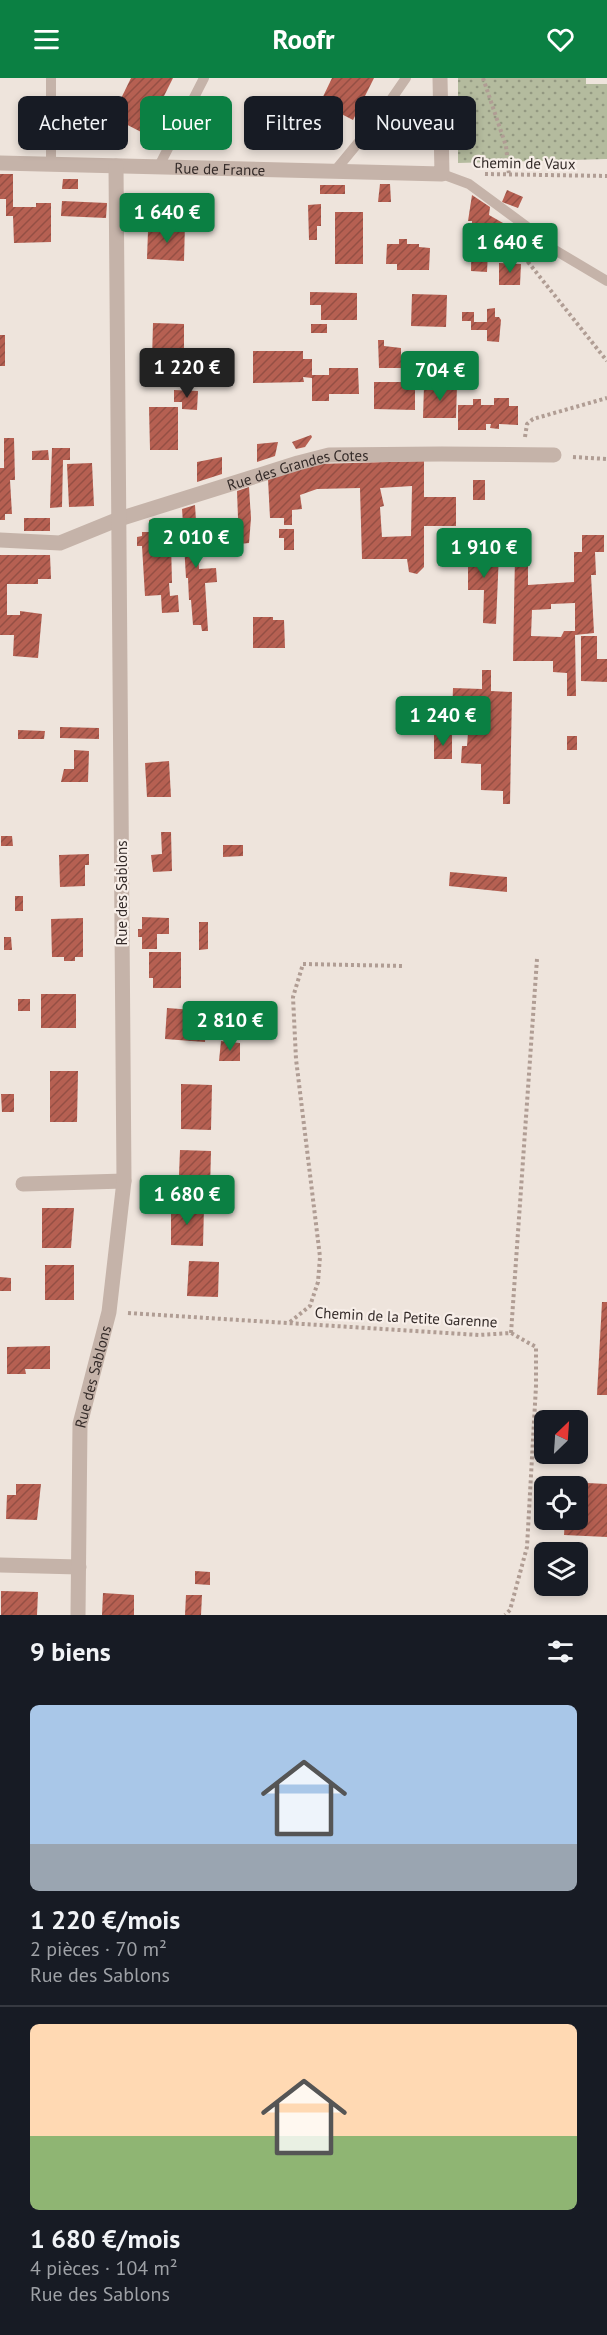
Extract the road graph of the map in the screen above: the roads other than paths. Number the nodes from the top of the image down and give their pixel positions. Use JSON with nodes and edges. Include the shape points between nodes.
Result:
{"nodes":[{"id":1,"x":51,"y":78,"type":"edge"},
{"id":2,"x":204,"y":78,"type":"edge"},
{"id":3,"x":406,"y":78,"type":"edge"},
{"id":4,"x":440,"y":78,"type":"edge"},
{"id":5,"x":0,"y":163,"type":"edge"},
{"id":6,"x":51,"y":164,"type":"junction"},
{"id":7,"x":116,"y":166,"type":"junction"},
{"id":8,"x":158,"y":168,"type":"junction"},
{"id":9,"x":334,"y":172,"type":"junction"},
{"id":10,"x":442,"y":174,"type":"junction"},
{"id":11,"x":607,"y":281,"type":"edge"},
{"id":12,"x":554,"y":455,"type":"road end"},
{"id":13,"x":120,"y":519,"type":"junction"},
{"id":14,"x":0,"y":540,"type":"edge"},
{"id":15,"x":124,"y":1180,"type":"junction"},
{"id":16,"x":23,"y":1184,"type":"dead end"},
{"id":17,"x":0,"y":1565,"type":"edge"},
{"id":18,"x":79,"y":1567,"type":"junction"},
{"id":19,"x":78,"y":1615,"type":"edge"}],
"edges":[{"from":1,"to":6,"type":"lane"},
{"from":2,"to":8,"type":"lane"},
{"from":3,"to":9,"type":"lane"},
{"from":4,"to":10,"type":"street"},
{"from":5,"to":6,"type":"street","name":"Rue de France"},
{"from":6,"to":7,"type":"street","name":"Rue de France"},
{"from":7,"to":8,"type":"street","name":"Rue de France"},
{"from":7,"to":13,"type":"street","name":"Rue des Sablons"},
{"from":8,"to":9,"type":"street","name":"Rue de France"},
{"from":9,"to":10,"type":"street","name":"Rue de France"},
{"from":10,"to":11,"type":"lane","via":[[469,184],[543,243]]},
{"from":12,"to":13,"type":"street","name":"Rue des Grandes Cotes","via":[[329,455]]},
{"from":13,"to":14,"type":"street","name":"Rue des Grandes Cotes","via":[[60,543]]},
{"from":13,"to":15,"type":"street","name":"Rue des Sablons"},
{"from":15,"to":16,"type":"street"},
{"from":15,"to":18,"type":"street","name":"Rue des Sablons","via":[[109,1312],[80,1424]]},
{"from":17,"to":18,"type":"street"},
{"from":18,"to":19,"type":"street","name":"Rue des Sablons"}]}
